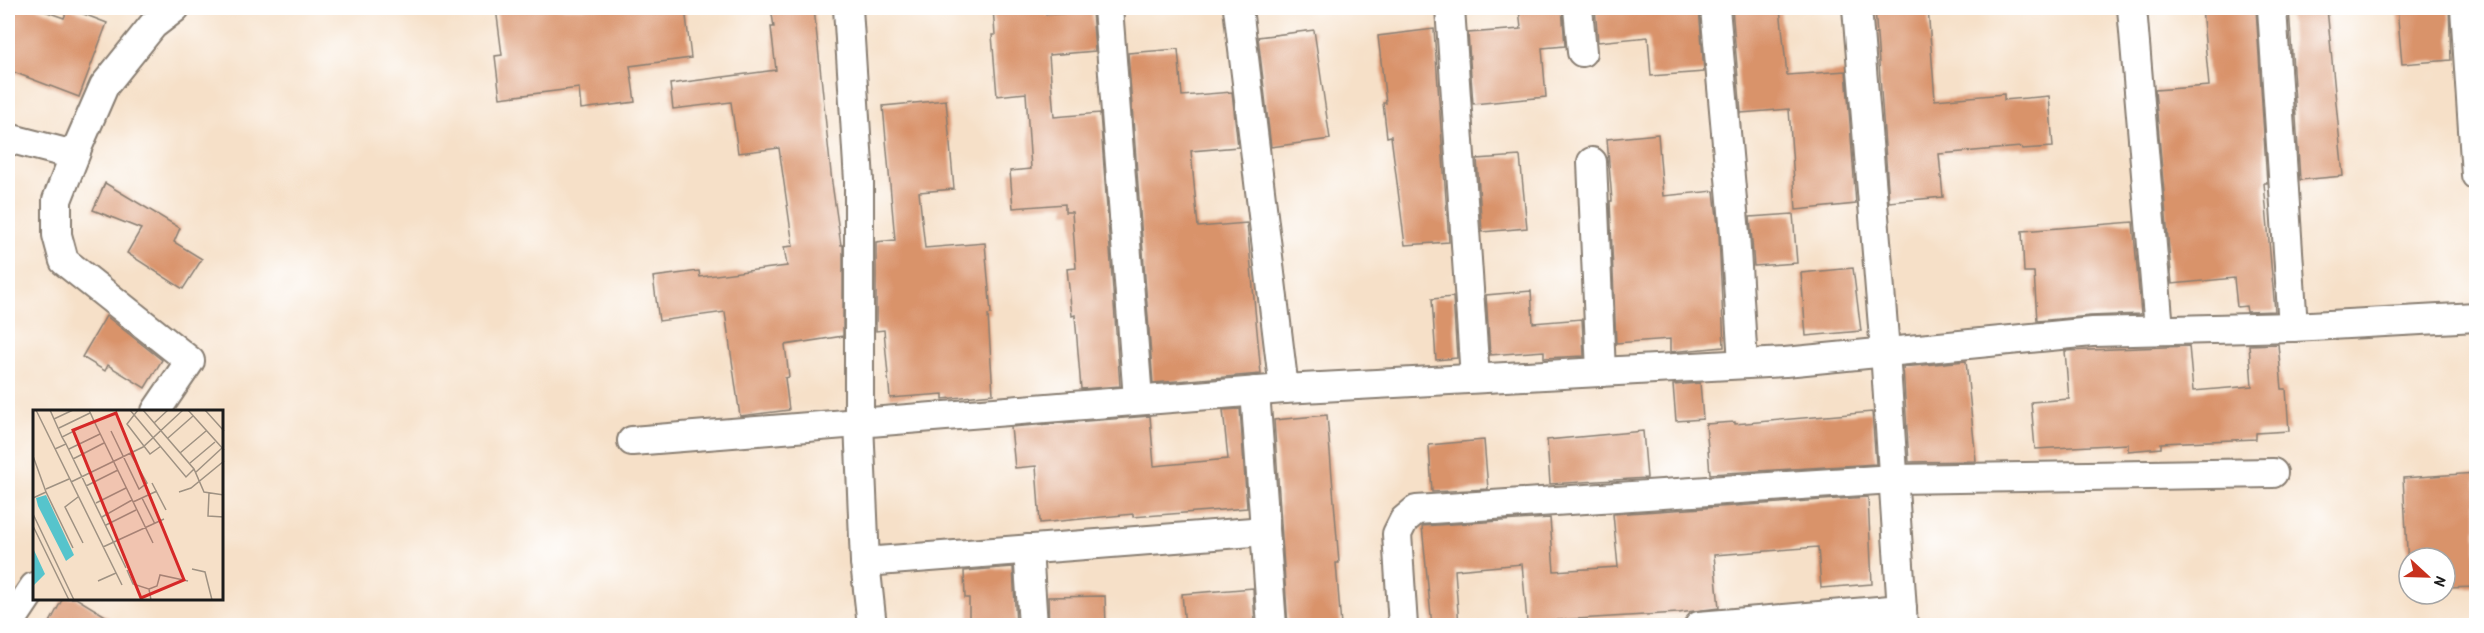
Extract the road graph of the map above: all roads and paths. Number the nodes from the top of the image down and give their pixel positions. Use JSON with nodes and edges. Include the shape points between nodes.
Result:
{"nodes":[{"id":1,"x":175,"y":8,"type":"edge"},
{"id":2,"x":848,"y":8,"type":"edge"},
{"id":3,"x":1108,"y":8,"type":"edge"},
{"id":4,"x":1238,"y":8,"type":"edge"},
{"id":5,"x":1449,"y":8,"type":"edge"},
{"id":6,"x":1578,"y":8,"type":"edge"},
{"id":7,"x":1715,"y":8,"type":"edge"},
{"id":8,"x":1857,"y":8,"type":"edge"},
{"id":9,"x":2132,"y":8,"type":"edge"},
{"id":10,"x":2272,"y":8,"type":"edge"},
{"id":11,"x":2465,"y":8,"type":"edge"},
{"id":12,"x":1582,"y":52,"type":"dead end"},
{"id":13,"x":8,"y":138,"type":"edge"},
{"id":14,"x":76,"y":152,"type":"junction"},
{"id":15,"x":1592,"y":162,"type":"dead end"},
{"id":16,"x":2476,"y":175,"type":"edge"},
{"id":17,"x":2476,"y":317,"type":"edge"},
{"id":18,"x":2294,"y":327,"type":"junction"},
{"id":19,"x":2159,"y":329,"type":"junction"},
{"id":20,"x":1885,"y":351,"type":"junction"},
{"id":21,"x":1743,"y":364,"type":"junction"},
{"id":22,"x":1601,"y":372,"type":"junction"},
{"id":23,"x":1475,"y":378,"type":"junction"},
{"id":24,"x":1284,"y":388,"type":"junction"},
{"id":25,"x":1256,"y":391,"type":"junction"},
{"id":26,"x":1138,"y":399,"type":"junction"},
{"id":27,"x":157,"y":410,"type":"edge"},
{"id":28,"x":860,"y":423,"type":"junction"},
{"id":29,"x":632,"y":441,"type":"dead end"},
{"id":30,"x":2273,"y":473,"type":"dead end"},
{"id":31,"x":1893,"y":479,"type":"junction"},
{"id":32,"x":1265,"y":531,"type":"junction"},
{"id":33,"x":1028,"y":549,"type":"junction"},
{"id":34,"x":864,"y":562,"type":"junction"},
{"id":35,"x":33,"y":588,"type":"edge"},
{"id":36,"x":1902,"y":617,"type":"edge"},
{"id":37,"x":8,"y":626,"type":"edge"},
{"id":38,"x":872,"y":626,"type":"edge"},
{"id":39,"x":1033,"y":626,"type":"edge"},
{"id":40,"x":1272,"y":626,"type":"edge"},
{"id":41,"x":1403,"y":626,"type":"edge"},
{"id":42,"x":1699,"y":626,"type":"edge"}],
"edges":[{"from":1,"to":14,"type":"street","via":[[153,25],[104,86]]},
{"from":2,"to":28,"type":"street","via":[[859,181]]},
{"from":3,"to":26,"type":"street"},
{"from":4,"to":24,"type":"street"},
{"from":5,"to":23,"type":"street"},
{"from":6,"to":12,"type":"street"},
{"from":7,"to":21,"type":"street"},
{"from":8,"to":20,"type":"street"},
{"from":9,"to":19,"type":"street"},
{"from":10,"to":18,"type":"street"},
{"from":11,"to":16,"type":"street"},
{"from":13,"to":14,"type":"street","via":[[74,155]]},
{"from":14,"to":27,"type":"street","via":[[57,200],[57,235],[64,261],[190,361]]},
{"from":15,"to":22,"type":"street"},
{"from":17,"to":18,"type":"street"},
{"from":18,"to":19,"type":"street"},
{"from":19,"to":20,"type":"street"},
{"from":20,"to":21,"type":"street"},
{"from":20,"to":31,"type":"street"},
{"from":21,"to":22,"type":"street"},
{"from":22,"to":23,"type":"street"},
{"from":23,"to":24,"type":"street"},
{"from":24,"to":25,"type":"street"},
{"from":25,"to":26,"type":"street"},
{"from":25,"to":32,"type":"street"},
{"from":26,"to":28,"type":"street"},
{"from":28,"to":29,"type":"street"},
{"from":28,"to":34,"type":"street"},
{"from":30,"to":31,"type":"street"},
{"from":31,"to":36,"type":"street"},
{"from":31,"to":41,"type":"street","via":[[1416,510],[1404,520],[1397,534]]},
{"from":32,"to":33,"type":"street"},
{"from":32,"to":40,"type":"street"},
{"from":33,"to":34,"type":"street"},
{"from":33,"to":39,"type":"street"},
{"from":34,"to":38,"type":"street"},
{"from":35,"to":37,"type":"street"},
{"from":36,"to":42,"type":"street"}]}
